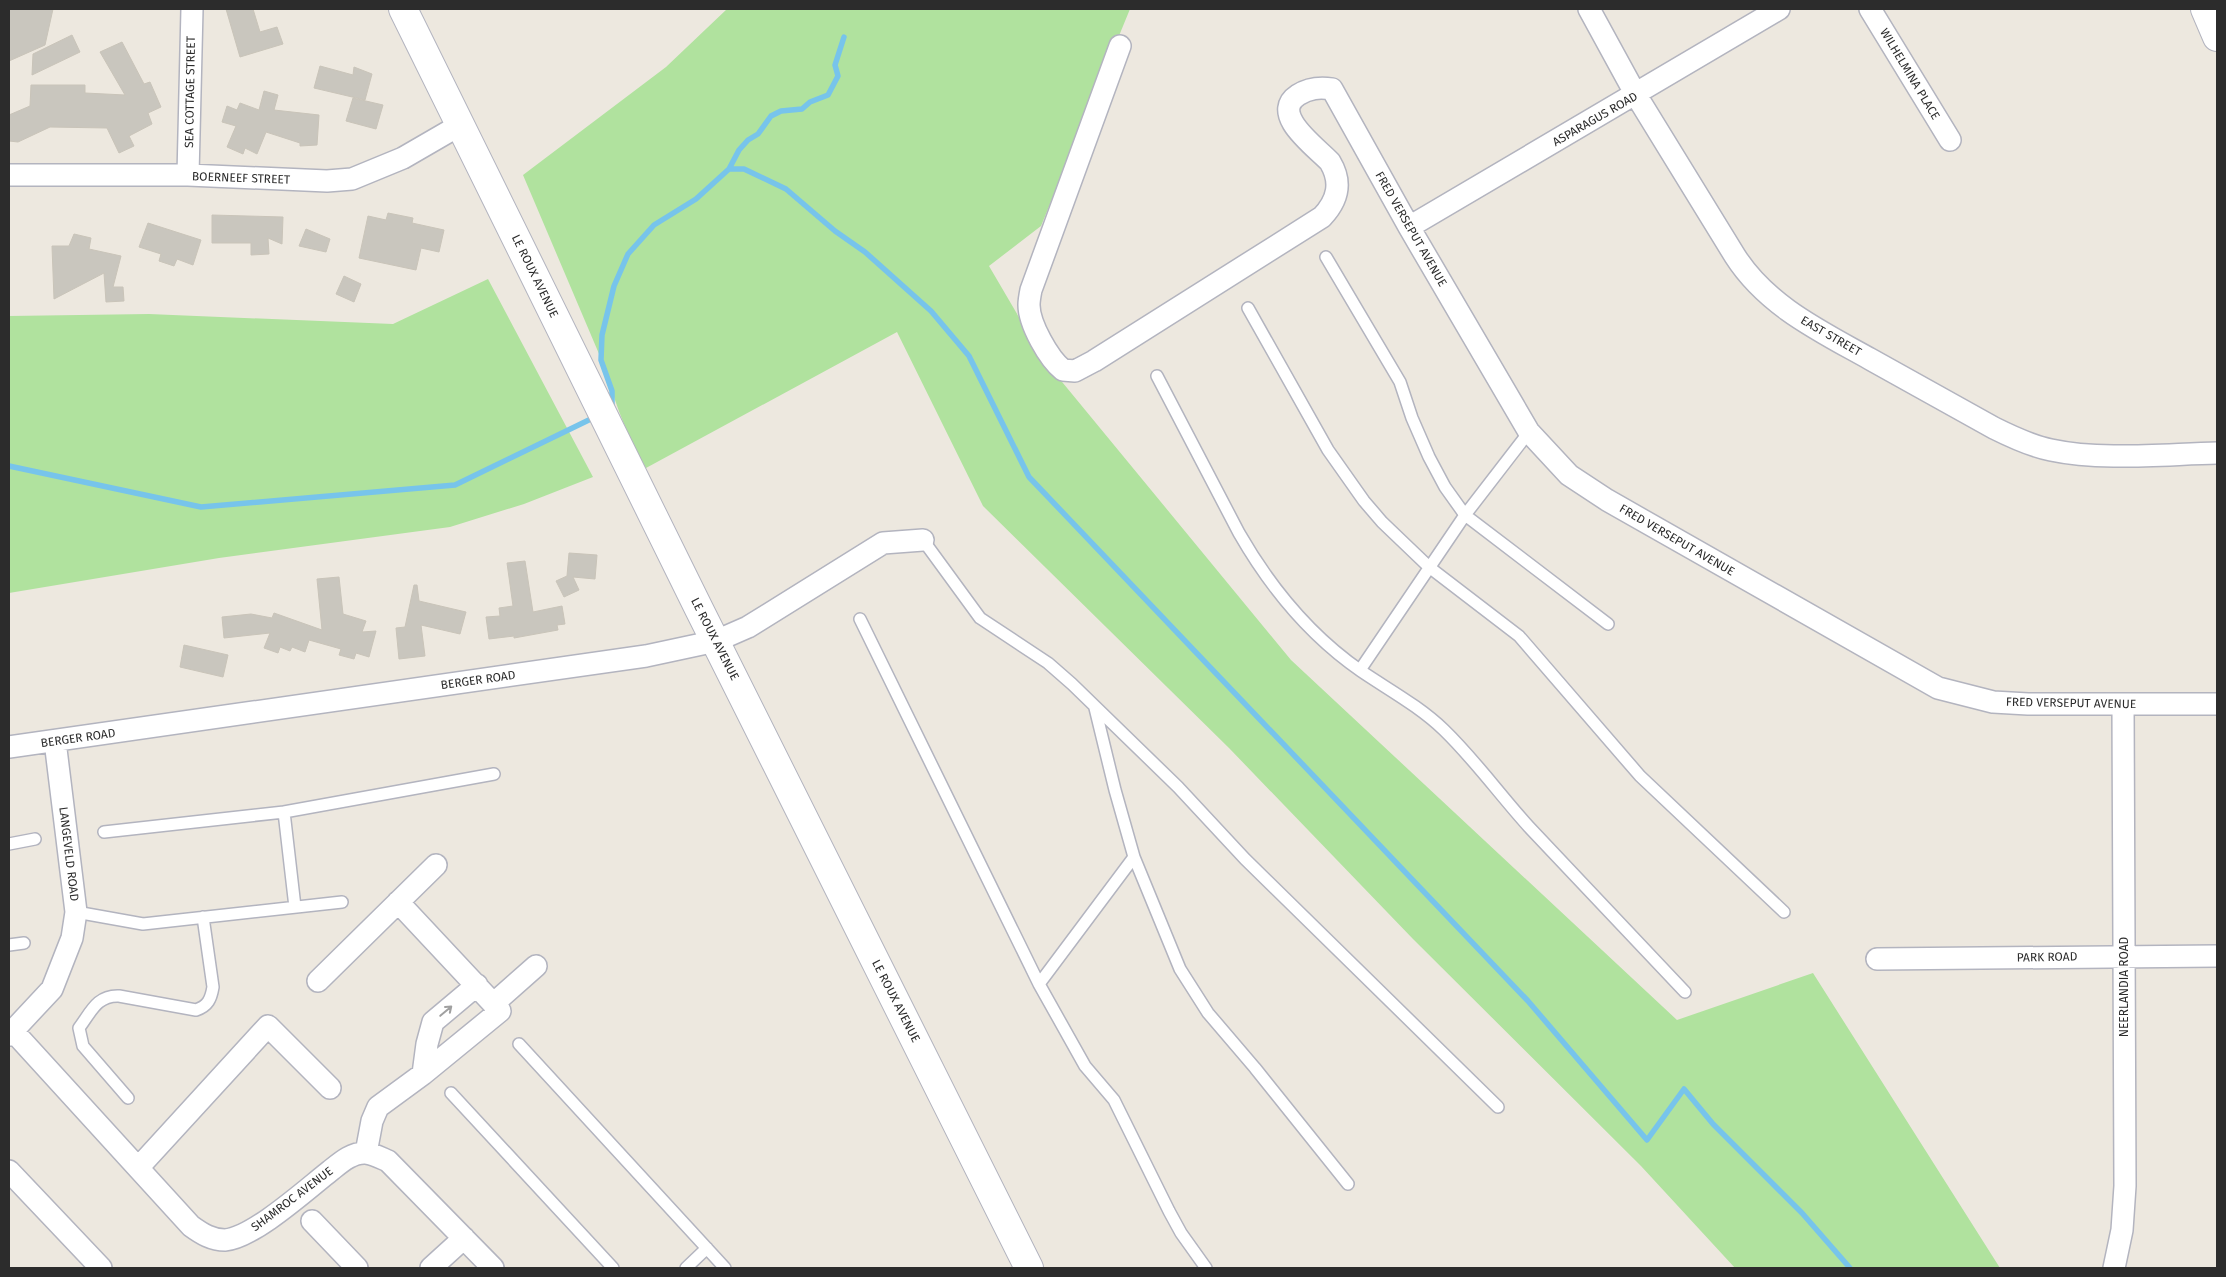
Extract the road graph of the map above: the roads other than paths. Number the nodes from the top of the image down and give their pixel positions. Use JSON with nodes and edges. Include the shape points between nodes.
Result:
{"nodes":[{"id":1,"x":192,"y":9,"type":"edge"},
{"id":2,"x":403,"y":9,"type":"edge"},
{"id":3,"x":1589,"y":9,"type":"edge"},
{"id":4,"x":1779,"y":9,"type":"edge"},
{"id":5,"x":1870,"y":9,"type":"edge"},
{"id":6,"x":2205,"y":9,"type":"edge"},
{"id":7,"x":2217,"y":37,"type":"edge"},
{"id":8,"x":1120,"y":46,"type":"dead end"},
{"id":9,"x":1636,"y":95,"type":"junction"},
{"id":10,"x":460,"y":125,"type":"junction"},
{"id":11,"x":1950,"y":140,"type":"dead end"},
{"id":12,"x":9,"y":175,"type":"edge"},
{"id":13,"x":188,"y":176,"type":"junction"},
{"id":14,"x":1409,"y":227,"type":"junction"},
{"id":15,"x":1326,"y":257,"type":"dead end"},
{"id":16,"x":1248,"y":308,"type":"dead end"},
{"id":17,"x":1158,"y":376,"type":"dead end"},
{"id":18,"x":1529,"y":432,"type":"junction"},
{"id":19,"x":2217,"y":453,"type":"edge"},
{"id":20,"x":1465,"y":515,"type":"junction"},
{"id":21,"x":923,"y":540,"type":"joint"},
{"id":22,"x":1429,"y":567,"type":"junction"},
{"id":23,"x":860,"y":619,"type":"dead end"},
{"id":24,"x":1608,"y":624,"type":"dead end"},
{"id":25,"x":716,"y":641,"type":"junction"},
{"id":26,"x":1360,"y":670,"type":"junction"},
{"id":27,"x":2123,"y":704,"type":"junction"},
{"id":28,"x":2217,"y":704,"type":"edge"},
{"id":29,"x":1095,"y":708,"type":"junction"},
{"id":30,"x":55,"y":741,"type":"junction"},
{"id":31,"x":9,"y":747,"type":"edge"},
{"id":32,"x":494,"y":774,"type":"dead end"},
{"id":33,"x":284,"y":812,"type":"junction"},
{"id":34,"x":104,"y":832,"type":"dead end"},
{"id":35,"x":35,"y":839,"type":"dead end"},
{"id":36,"x":9,"y":844,"type":"edge"},
{"id":37,"x":1134,"y":857,"type":"junction"},
{"id":38,"x":436,"y":865,"type":"dead end"},
{"id":39,"x":342,"y":902,"type":"dead end"},
{"id":40,"x":398,"y":902,"type":"junction"},
{"id":41,"x":295,"y":907,"type":"junction"},
{"id":42,"x":76,"y":912,"type":"junction"},
{"id":43,"x":1784,"y":912,"type":"dead end"},
{"id":44,"x":203,"y":917,"type":"junction"},
{"id":45,"x":24,"y":943,"type":"dead end"},
{"id":46,"x":9,"y":945,"type":"edge"},
{"id":47,"x":2123,"y":956,"type":"junction"},
{"id":48,"x":2217,"y":956,"type":"edge"},
{"id":49,"x":1877,"y":959,"type":"dead end"},
{"id":50,"x":536,"y":966,"type":"dead end"},
{"id":51,"x":318,"y":980,"type":"dead end"},
{"id":52,"x":1039,"y":984,"type":"junction"},
{"id":53,"x":477,"y":985,"type":"junction"},
{"id":54,"x":1685,"y":992,"type":"dead end"},
{"id":55,"x":496,"y":1008,"type":"junction"},
{"id":56,"x":10,"y":1031,"type":"edge"},
{"id":57,"x":519,"y":1044,"type":"dead end"},
{"id":58,"x":423,"y":1074,"type":"junction"},
{"id":59,"x":330,"y":1088,"type":"dead end"},
{"id":60,"x":451,"y":1092,"type":"dead end"},
{"id":61,"x":128,"y":1098,"type":"dead end"},
{"id":62,"x":1498,"y":1107,"type":"dead end"},
{"id":63,"x":366,"y":1153,"type":"junction"},
{"id":64,"x":138,"y":1168,"type":"junction"},
{"id":65,"x":9,"y":1171,"type":"edge"},
{"id":66,"x":1348,"y":1184,"type":"dead end"},
{"id":67,"x":312,"y":1221,"type":"dead end"},
{"id":68,"x":464,"y":1238,"type":"junction"},
{"id":69,"x":706,"y":1248,"type":"junction"},
{"id":70,"x":101,"y":1268,"type":"edge"},
{"id":71,"x":357,"y":1268,"type":"edge"},
{"id":72,"x":431,"y":1268,"type":"edge"},
{"id":73,"x":493,"y":1268,"type":"edge"},
{"id":74,"x":613,"y":1268,"type":"edge"},
{"id":75,"x":686,"y":1268,"type":"edge"},
{"id":76,"x":725,"y":1268,"type":"edge"},
{"id":77,"x":1029,"y":1268,"type":"edge"},
{"id":78,"x":1206,"y":1268,"type":"edge"},
{"id":79,"x":2114,"y":1268,"type":"edge"}],
"edges":[{"from":1,"to":13,"type":"street","name":"SEA COTTAGE STREET"},
{"from":2,"to":10,"type":"main road","name":"LE ROUX AVENUE"},
{"from":3,"to":9,"type":"street","name":"EAST STREET"},
{"from":4,"to":9,"type":"street","name":"ASPARAGUS ROAD"},
{"from":5,"to":11,"type":"street","name":"WILHELMINA PLACE"},
{"from":6,"to":7,"type":"main road"},
{"from":8,"to":14,"type":"street","name":"FRED VERSEPUT AVENUE","via":[[1031,290],[1029,306],[1036,331],[1054,361],[1067,371],[1075,371],[1094,361],[1322,217],[1337,194],[1334,169],[1294,126],[1288,104],[1302,93],[1314,88],[1332,89]]},
{"from":9,"to":14,"type":"street","name":"ASPARAGUS ROAD"},
{"from":9,"to":19,"type":"street","name":"EAST STREET","via":[[1745,273],[1773,301],[1808,323],[2021,441],[2052,450],[2097,455]]},
{"from":10,"to":13,"type":"street","name":"BOERNEEF STREET","via":[[403,158],[352,179]]},
{"from":10,"to":25,"type":"main road","name":"LE ROUX AVENUE"},
{"from":12,"to":13,"type":"street","name":"BOERNEEF STREET"},
{"from":14,"to":18,"type":"street","name":"FRED VERSEPUT AVENUE"},
{"from":15,"to":20,"type":"lane","via":[[1400,382],[1429,457],[1445,488]]},
{"from":16,"to":22,"type":"lane","via":[[1333,458],[1382,522]]},
{"from":17,"to":26,"type":"lane","via":[[1252,556],[1302,621]]},
{"from":18,"to":20,"type":"lane"},
{"from":18,"to":27,"type":"street","name":"FRED VERSEPUT AVENUE","via":[[1569,475],[1607,500],[1938,688],[1993,702]]},
{"from":20,"to":22,"type":"lane"},
{"from":20,"to":24,"type":"lane"},
{"from":21,"to":25,"type":"street","name":"BERGER ROAD","via":[[883,543],[748,627]]},
{"from":21,"to":29,"type":"lane","via":[[980,618],[1048,663]]},
{"from":22,"to":26,"type":"lane"},
{"from":22,"to":43,"type":"lane","via":[[1519,636],[1640,776]]},
{"from":23,"to":52,"type":"lane"},
{"from":25,"to":30,"type":"street","name":"BERGER ROAD","via":[[646,656]]},
{"from":25,"to":77,"type":"main road","name":"LE ROUX AVENUE"},
{"from":26,"to":54,"type":"lane","via":[[1413,704],[1446,732],[1529,826]]},
{"from":27,"to":28,"type":"street","name":"FRED VERSEPUT AVENUE"},
{"from":27,"to":47,"type":"street","name":"NEERLANDIA ROAD"},
{"from":29,"to":37,"type":"lane"},
{"from":29,"to":62,"type":"lane"},
{"from":30,"to":31,"type":"street","name":"BERGER ROAD"},
{"from":30,"to":42,"type":"street","name":"LANGEVELD ROAD"},
{"from":32,"to":33,"type":"lane"},
{"from":33,"to":34,"type":"lane"},
{"from":33,"to":41,"type":"lane"},
{"from":35,"to":36,"type":"lane"},
{"from":37,"to":52,"type":"lane"},
{"from":37,"to":66,"type":"lane","via":[[1180,969],[1194,993]]},
{"from":38,"to":40,"type":"street"},
{"from":39,"to":41,"type":"lane"},
{"from":40,"to":51,"type":"street"},
{"from":40,"to":53,"type":"street"},
{"from":41,"to":44,"type":"lane"},
{"from":42,"to":44,"type":"lane","via":[[143,924]]},
{"from":42,"to":56,"type":"street","name":"LANGEVELD ROAD","via":[[72,938],[52,989]]},
{"from":44,"to":61,"type":"lane","via":[[213,988],[212,997],[205,1007],[196,1010],[107,996],[99,1001],[79,1028],[83,1046]]},
{"from":45,"to":46,"type":"lane"},
{"from":47,"to":48,"type":"street","name":"PARK ROAD"},
{"from":47,"to":49,"type":"street","name":"PARK ROAD"},
{"from":47,"to":79,"type":"street","name":"NEERLANDIA ROAD","via":[[2126,1186]]},
{"from":50,"to":55,"type":"street"},
{"from":52,"to":78,"type":"lane","via":[[1085,1066],[1114,1100],[1177,1226]]},
{"from":53,"to":55,"type":"street"},
{"from":58,"to":53,"type":"street","one_way":true,"via":[[433,1022]]},
{"from":55,"to":58,"type":"street"},
{"from":56,"to":64,"type":"street","name":"SHAMROC AVENUE"},
{"from":57,"to":69,"type":"lane"},
{"from":58,"to":63,"type":"street","via":[[378,1107]]},
{"from":59,"to":64,"type":"street","via":[[268,1026]]},
{"from":60,"to":74,"type":"lane"},
{"from":63,"to":64,"type":"street","name":"SHAMROC AVENUE","via":[[347,1158],[260,1225],[227,1240],[213,1239],[191,1226]]},
{"from":63,"to":68,"type":"street","via":[[388,1161]]},
{"from":65,"to":70,"type":"street"},
{"from":67,"to":71,"type":"street"},
{"from":68,"to":72,"type":"street"},
{"from":68,"to":73,"type":"street"},
{"from":69,"to":75,"type":"lane"},
{"from":69,"to":76,"type":"lane"}]}
